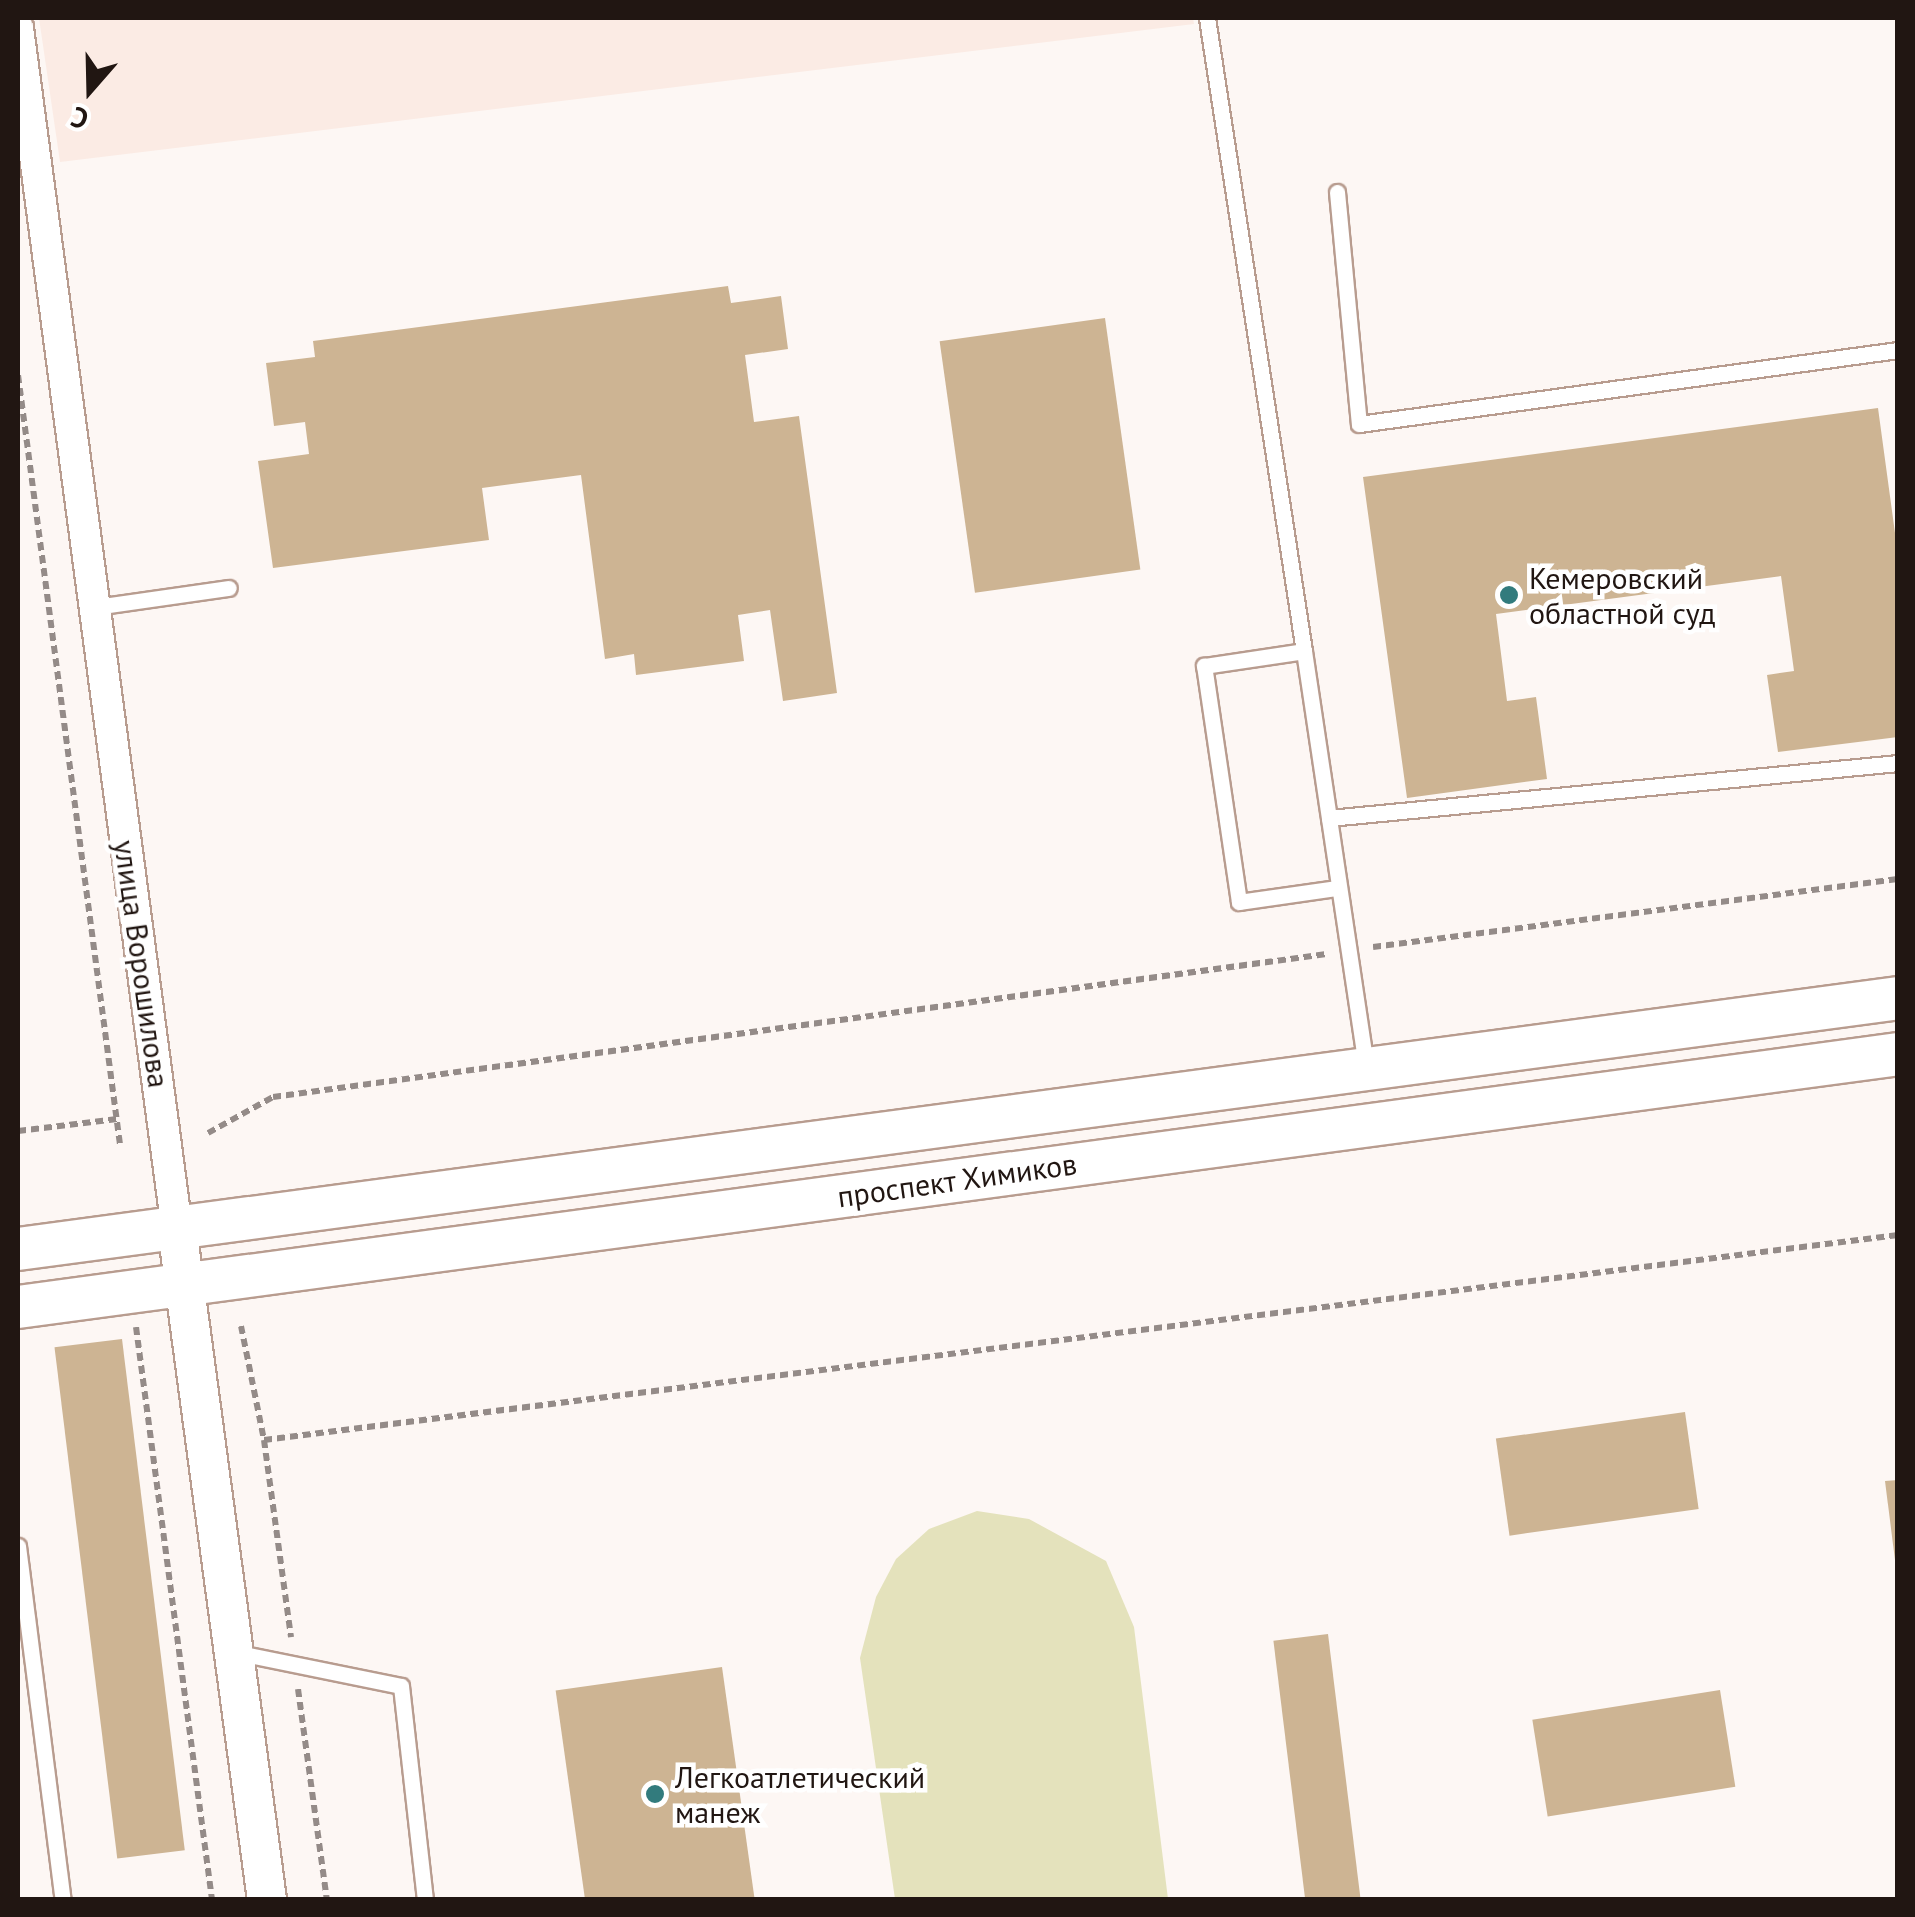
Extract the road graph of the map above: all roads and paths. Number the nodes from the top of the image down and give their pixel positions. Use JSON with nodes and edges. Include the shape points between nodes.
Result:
{"nodes":[{"id":1,"x":1207,"y":18,"type":"edge"},
{"id":2,"x":18,"y":28,"type":"edge"},
{"id":3,"x":1336,"y":192,"type":"dead end"},
{"id":4,"x":1898,"y":350,"type":"edge"},
{"id":5,"x":18,"y":374,"type":"edge"},
{"id":6,"x":229,"y":588,"type":"dead end"},
{"id":7,"x":95,"y":607,"type":"junction"},
{"id":8,"x":1304,"y":651,"type":"junction"},
{"id":9,"x":1898,"y":763,"type":"edge"},
{"id":10,"x":1329,"y":818,"type":"junction"},
{"id":11,"x":1898,"y":879,"type":"edge"},
{"id":12,"x":1338,"y":888,"type":"junction"},
{"id":13,"x":1349,"y":950,"type":"junction"},
{"id":14,"x":1898,"y":998,"type":"edge"},
{"id":15,"x":1898,"y":1054,"type":"edge"},
{"id":16,"x":1366,"y":1067,"type":"junction"},
{"id":17,"x":117,"y":1119,"type":"junction"},
{"id":18,"x":18,"y":1131,"type":"edge"},
{"id":19,"x":208,"y":1132,"type":"dead end"},
{"id":20,"x":120,"y":1145,"type":"dead end"},
{"id":21,"x":178,"y":1229,"type":"junction"},
{"id":22,"x":1898,"y":1235,"type":"edge"},
{"id":23,"x":18,"y":1249,"type":"edge"},
{"id":24,"x":185,"y":1284,"type":"junction"},
{"id":25,"x":18,"y":1307,"type":"edge"},
{"id":26,"x":136,"y":1326,"type":"dead end"},
{"id":27,"x":241,"y":1326,"type":"dead end"},
{"id":28,"x":18,"y":1546,"type":"edge"},
{"id":29,"x":234,"y":1652,"type":"junction"},
{"id":30,"x":63,"y":1900,"type":"edge"},
{"id":31,"x":212,"y":1900,"type":"edge"},
{"id":32,"x":267,"y":1900,"type":"edge"},
{"id":33,"x":425,"y":1900,"type":"edge"}],
"edges":[{"from":1,"to":8,"type":"lane"},
{"from":2,"to":7,"type":"street","name":"улица Ворошилова"},
{"from":3,"to":4,"type":"lane","via":[[1360,424]]},
{"from":5,"to":17,"type":"path"},
{"from":6,"to":7,"type":"lane"},
{"from":7,"to":21,"type":"street","name":"улица Ворошилова"},
{"from":8,"to":10,"type":"lane"},
{"from":8,"to":12,"type":"lane","via":[[1204,666],[1240,902]]},
{"from":9,"to":10,"type":"lane"},
{"from":10,"to":12,"type":"lane"},
{"from":11,"to":13,"type":"path"},
{"from":12,"to":13,"type":"lane"},
{"from":13,"to":16,"type":"lane"},
{"from":13,"to":19,"type":"path","via":[[274,1097]]},
{"from":14,"to":16,"type":"main road","name":"проспект Химиков"},
{"from":15,"to":24,"type":"main road","name":"проспект Химиков"},
{"from":16,"to":21,"type":"main road","name":"проспект Химиков"},
{"from":17,"to":18,"type":"path"},
{"from":17,"to":20,"type":"path"},
{"from":21,"to":23,"type":"main road","name":"проспект Химиков"},
{"from":21,"to":24,"type":"street","name":"улица Ворошилова"},
{"from":22,"to":27,"type":"path","via":[[264,1440]]},
{"from":24,"to":25,"type":"main road","name":"проспект Химиков"},
{"from":24,"to":29,"type":"street","name":"улица Ворошилова"},
{"from":26,"to":31,"type":"path"},
{"from":28,"to":30,"type":"lane"},
{"from":29,"to":32,"type":"street","name":"улица Ворошилова"},
{"from":29,"to":33,"type":"lane","via":[[401,1686]]}]}
